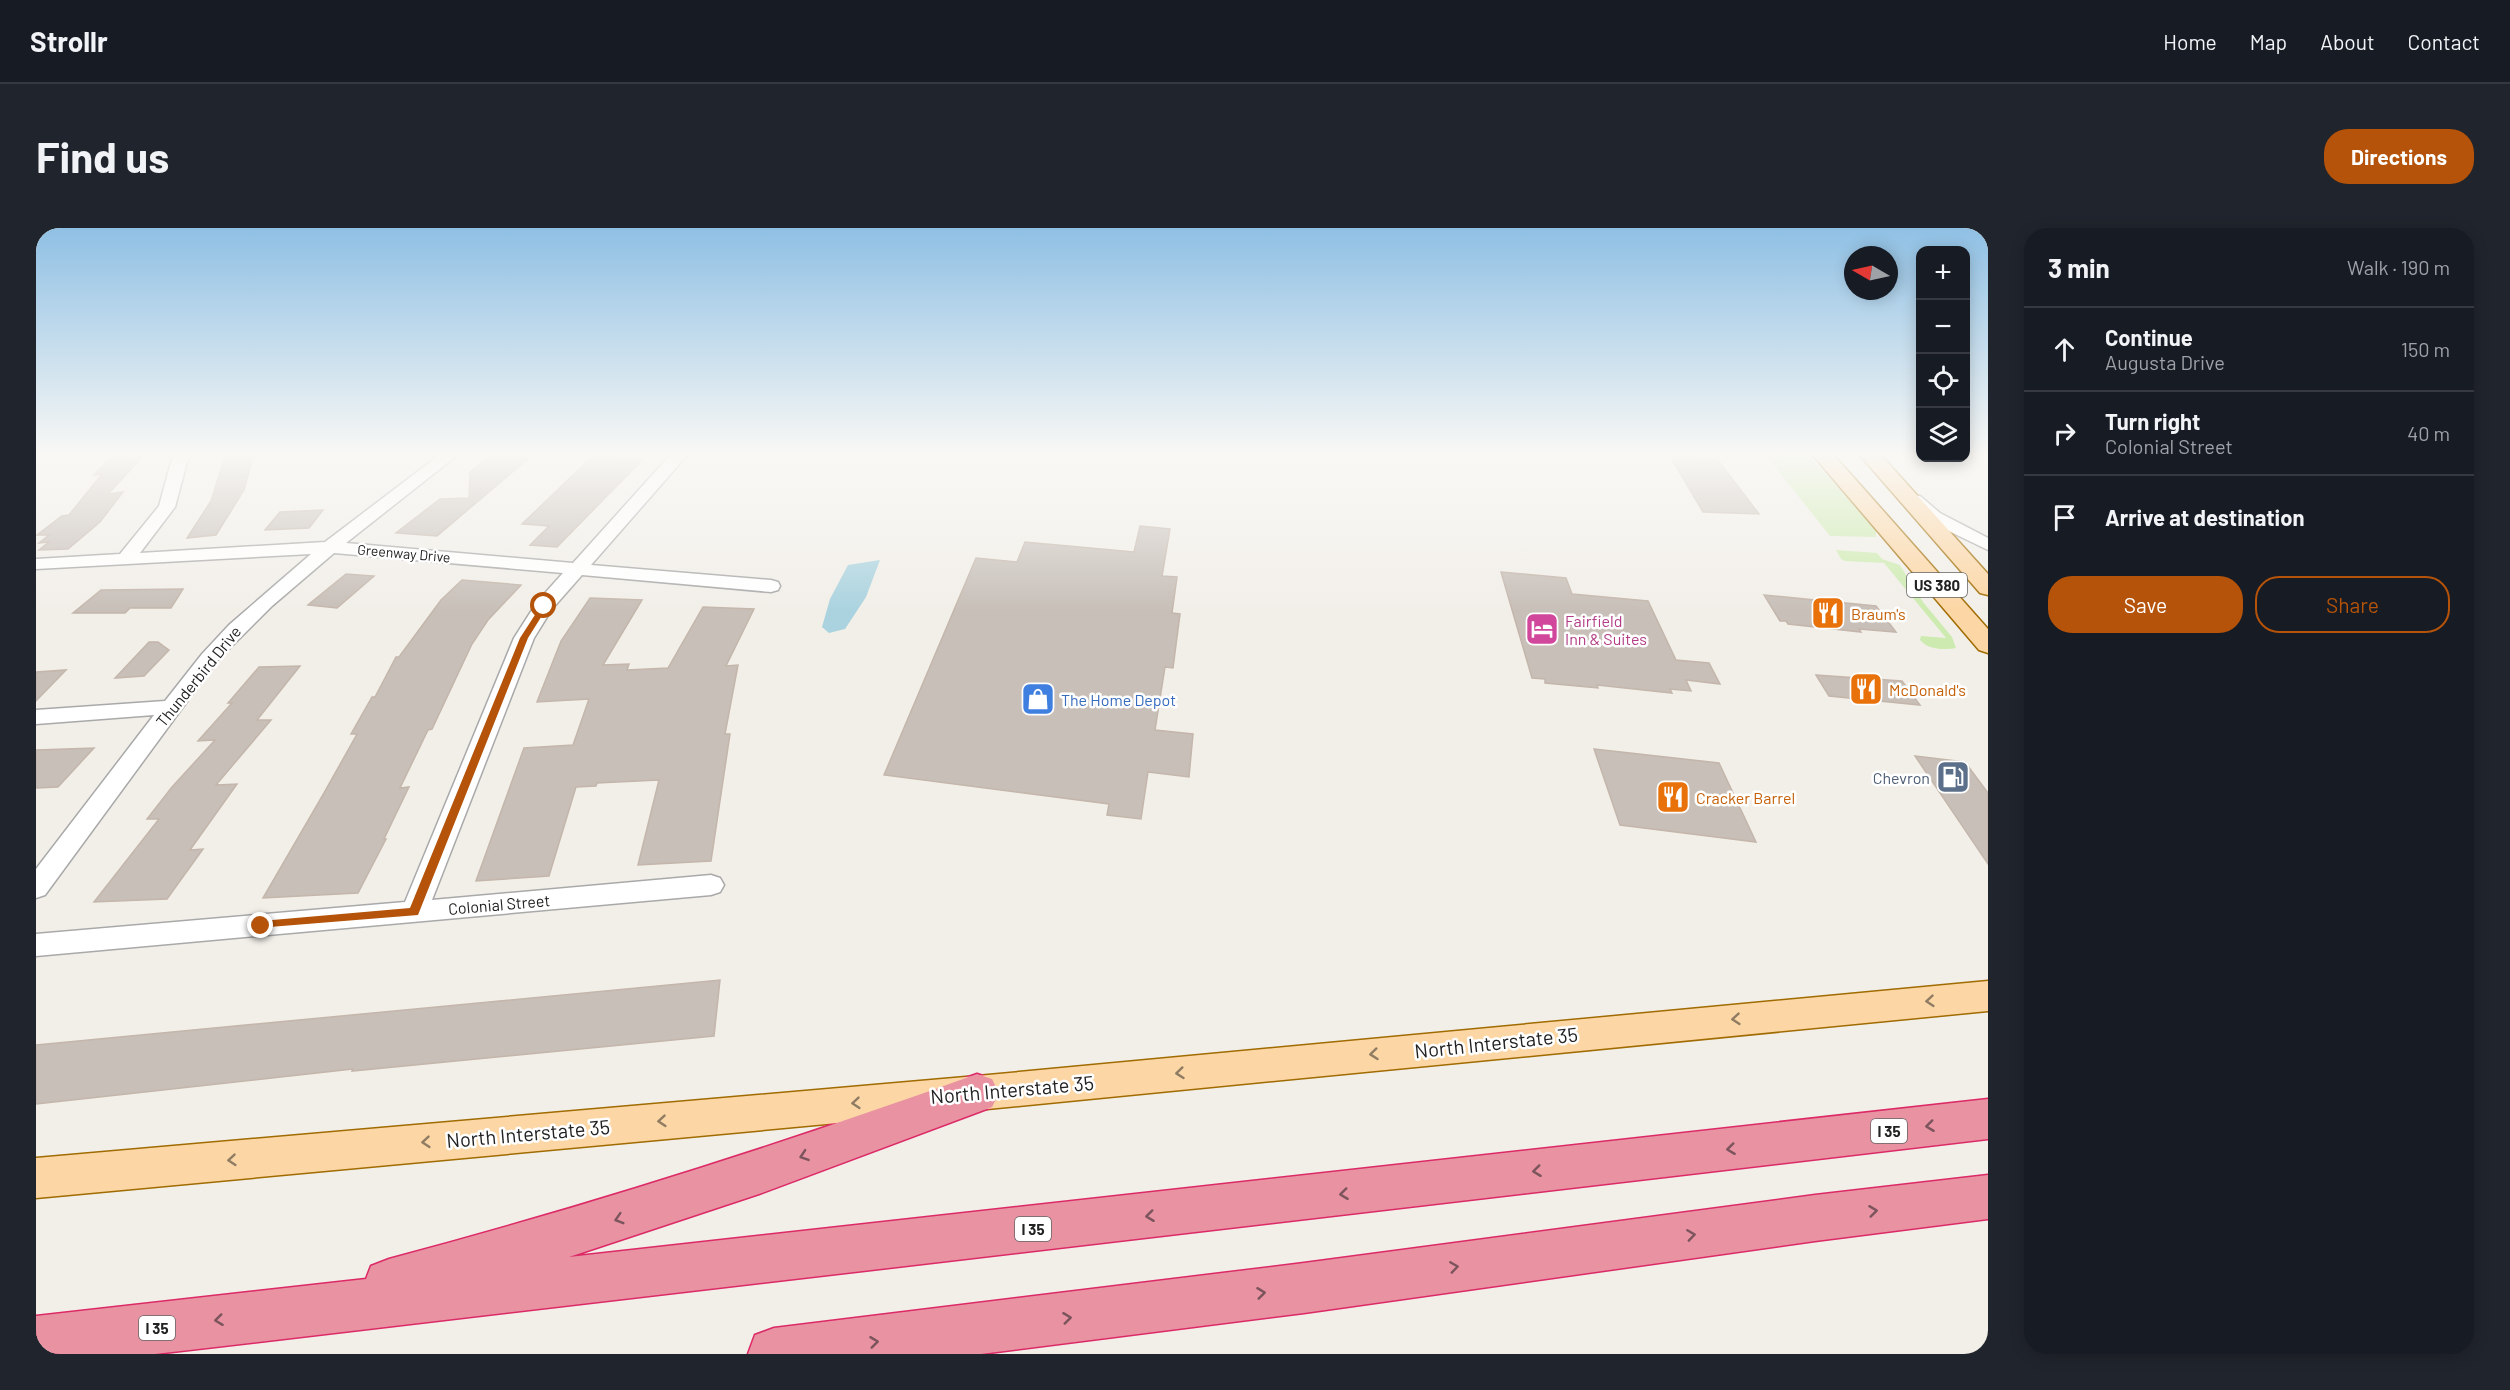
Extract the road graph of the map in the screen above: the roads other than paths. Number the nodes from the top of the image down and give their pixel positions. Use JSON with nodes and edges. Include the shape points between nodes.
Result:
{"nodes":[{"id":1,"x":167,"y":506,"type":"edge"},
{"id":2,"x":384,"y":506,"type":"edge"},
{"id":3,"x":634,"y":506,"type":"edge"},
{"id":4,"x":1867,"y":506,"type":"edge"},
{"id":5,"x":1914,"y":506,"type":"edge"},
{"id":6,"x":1921,"y":506,"type":"edge"},
{"id":7,"x":1988,"y":545,"type":"edge"},
{"id":8,"x":331,"y":547,"type":"junction"},
{"id":9,"x":1905,"y":548,"type":"junction"},
{"id":10,"x":1956,"y":552,"type":"junction"},
{"id":11,"x":126,"y":558,"type":"junction"},
{"id":12,"x":36,"y":564,"type":"edge"},
{"id":13,"x":578,"y":568,"type":"junction"},
{"id":14,"x":771,"y":586,"type":"dead end"},
{"id":15,"x":1988,"y":588,"type":"edge"},
{"id":16,"x":1988,"y":645,"type":"edge"},
{"id":17,"x":173,"y":707,"type":"junction"},
{"id":18,"x":36,"y":717,"type":"edge"},
{"id":19,"x":711,"y":885,"type":"dead end"},
{"id":20,"x":36,"y":888,"type":"edge"},
{"id":21,"x":414,"y":912,"type":"junction"},
{"id":22,"x":36,"y":945,"type":"edge"},
{"id":23,"x":1988,"y":996,"type":"edge"},
{"id":24,"x":977,"y":1093,"type":"junction"},
{"id":25,"x":1988,"y":1119,"type":"edge"},
{"id":26,"x":36,"y":1178,"type":"edge"},
{"id":27,"x":1988,"y":1197,"type":"edge"},
{"id":28,"x":277,"y":1313,"type":"junction"},
{"id":29,"x":36,"y":1342,"type":"edge"},
{"id":30,"x":774,"y":1354,"type":"edge"}],
"edges":[{"from":1,"to":11,"type":"street"},
{"from":2,"to":8,"type":"street","name":"Thunderbird Drive"},
{"from":3,"to":13,"type":"street"},
{"from":4,"to":9,"type":"main road","number":"US 380"},
{"from":5,"to":10,"type":"main road","number":"US 380"},
{"from":6,"to":7,"type":"street","via":[[1934,517]]},
{"from":8,"to":11,"type":"street","name":"Greenway Drive"},
{"from":8,"to":13,"type":"street","name":"Greenway Drive"},
{"from":8,"to":17,"type":"street","name":"Thunderbird Drive","via":[[275,590],[241,623]]},
{"from":9,"to":10,"type":"main road"},
{"from":9,"to":16,"type":"main road","number":"US 380"},
{"from":10,"to":15,"type":"main road","number":"US 380"},
{"from":11,"to":12,"type":"street","name":"Greenway Drive"},
{"from":13,"to":14,"type":"street","name":"Greenway Drive"},
{"from":13,"to":21,"type":"street","via":[[544,606],[524,638]]},
{"from":17,"to":18,"type":"street"},
{"from":17,"to":20,"type":"street","name":"Thunderbird Drive"},
{"from":19,"to":21,"type":"street","name":"Colonial Street"},
{"from":21,"to":22,"type":"street","name":"Colonial Street"},
{"from":23,"to":24,"type":"main road","name":"North Interstate 35","one_way":true},
{"from":24,"to":26,"type":"main road","name":"North Interstate 35","one_way":true},
{"from":24,"to":28,"type":"highway","one_way":true,"via":[[647,1210],[499,1256]]},
{"from":25,"to":28,"type":"highway","number":"I 35","one_way":true},
{"from":30,"to":27,"type":"highway","one_way":true},
{"from":28,"to":29,"type":"highway","number":"I 35","one_way":true}]}
